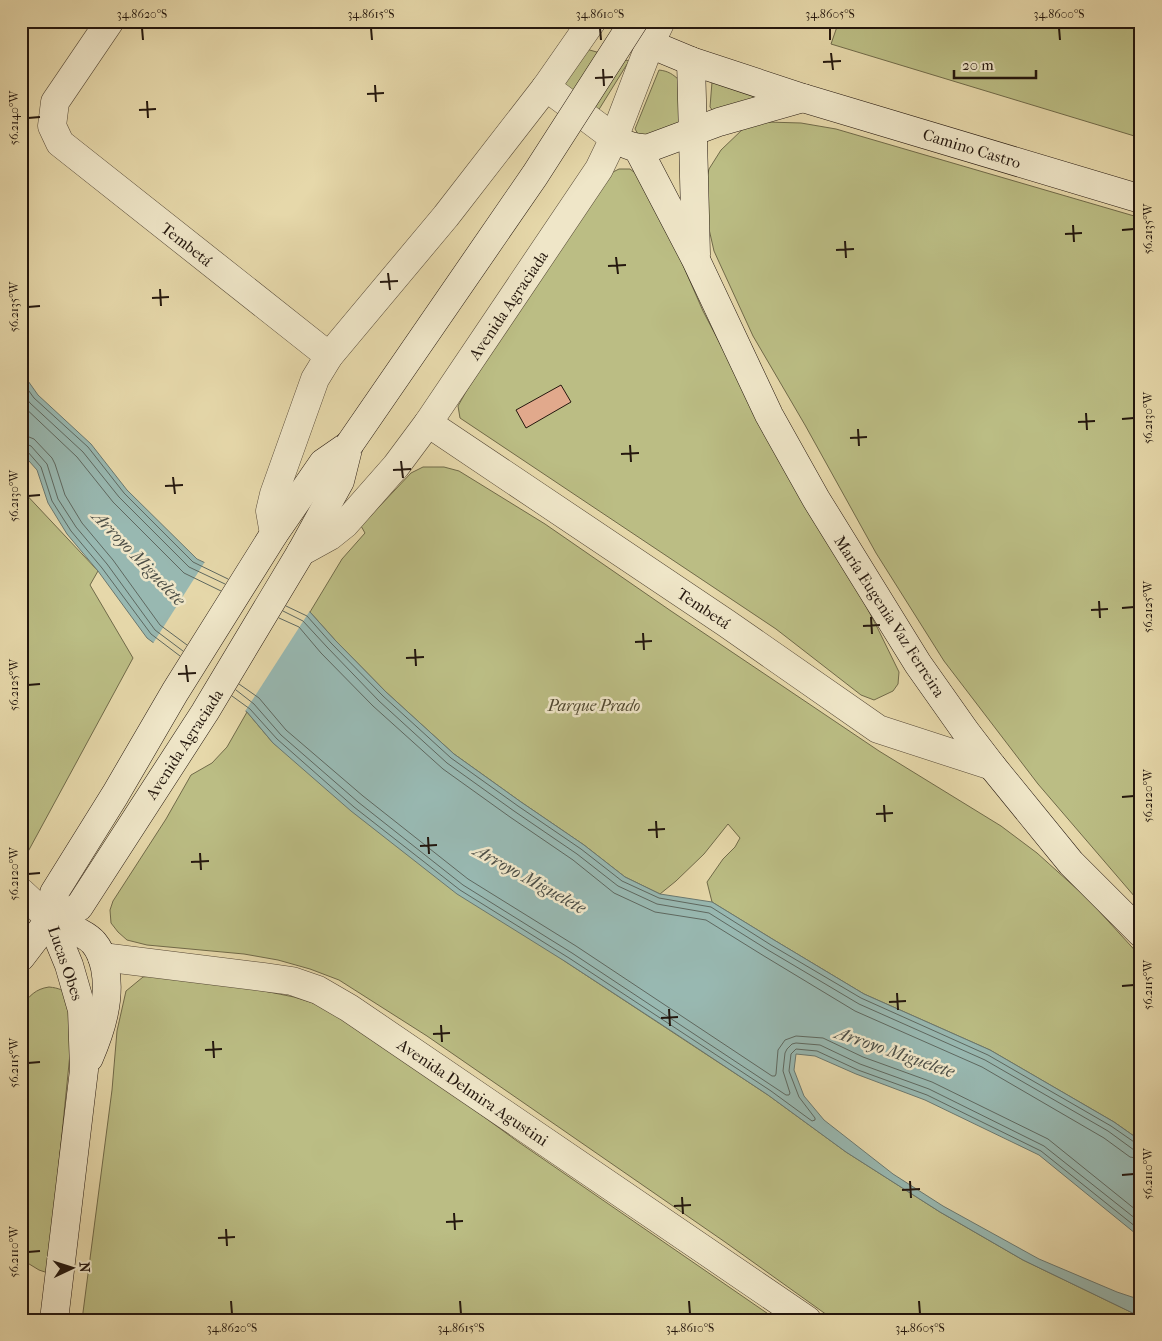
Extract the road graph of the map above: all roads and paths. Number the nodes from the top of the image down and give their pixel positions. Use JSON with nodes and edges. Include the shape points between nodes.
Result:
{"nodes":[{"id":1,"x":110,"y":21,"type":"edge"},
{"id":2,"x":592,"y":21,"type":"edge"},
{"id":3,"x":609,"y":21,"type":"edge"},
{"id":4,"x":634,"y":21,"type":"edge"},
{"id":5,"x":656,"y":33,"type":"edge"},
{"id":6,"x":691,"y":61,"type":"junction"},
{"id":7,"x":546,"y":87,"type":"junction"},
{"id":8,"x":803,"y":98,"type":"junction"},
{"id":9,"x":692,"y":133,"type":"junction"},
{"id":10,"x":626,"y":144,"type":"junction"},
{"id":11,"x":1141,"y":199,"type":"edge"},
{"id":12,"x":696,"y":260,"type":"junction"},
{"id":13,"x":329,"y":356,"type":"junction"},
{"id":14,"x":428,"y":424,"type":"junction"},
{"id":15,"x":348,"y":445,"type":"junction"},
{"id":16,"x":274,"y":534,"type":"junction"},
{"id":17,"x":302,"y":552,"type":"junction"},
{"id":18,"x":992,"y":766,"type":"junction"},
{"id":19,"x":21,"y":892,"type":"edge"},
{"id":20,"x":50,"y":919,"type":"junction"},
{"id":21,"x":1141,"y":933,"type":"edge"},
{"id":22,"x":21,"y":957,"type":"edge"},
{"id":23,"x":102,"y":957,"type":"junction"},
{"id":24,"x":84,"y":1070,"type":"junction"},
{"id":25,"x":54,"y":1320,"type":"edge"},
{"id":26,"x":807,"y":1320,"type":"edge"}],
"edges":[{"from":1,"to":13,"type":"street","name":"Tembetá","via":[[54,102],[52,126],[60,143]]},
{"from":2,"to":7,"type":"street"},
{"from":3,"to":5,"type":"street","name":"Camino Castro"},
{"from":4,"to":15,"type":"street","name":"Avenida Agraciada","bridge":true,"via":[[536,175]]},
{"from":5,"to":6,"type":"street","name":"Camino Castro"},
{"from":5,"to":10,"type":"street","name":"Avenida Agraciada"},
{"from":6,"to":8,"type":"street","name":"Camino Castro"},
{"from":6,"to":9,"type":"street","name":"María Eugenia Vaz Ferreira"},
{"from":7,"to":10,"type":"street","name":"María Eugenia Vaz Ferreira"},
{"from":7,"to":13,"type":"street","via":[[446,216]]},
{"from":8,"to":9,"type":"street"},
{"from":8,"to":11,"type":"street","name":"Camino Castro"},
{"from":9,"to":10,"type":"street","via":[[649,148]]},
{"from":9,"to":12,"type":"street","name":"María Eugenia Vaz Ferreira"},
{"from":10,"to":12,"type":"street","name":"María Eugenia Vaz Ferreira"},
{"from":10,"to":14,"type":"street","name":"Avenida Agraciada","via":[[599,169]]},
{"from":12,"to":18,"type":"street","name":"María Eugenia Vaz Ferreira","via":[[769,415],[816,499],[918,664]]},
{"from":13,"to":16,"type":"street","via":[[314,378],[274,494],[270,510]]},
{"from":14,"to":17,"type":"street","name":"Avenida Agraciada","via":[[345,524]]},
{"from":14,"to":18,"type":"street","name":"Tembetá","via":[[726,623],[878,730]]},
{"from":15,"to":16,"type":"street","name":"Avenida Agraciada","via":[[323,463]]},
{"from":15,"to":17,"type":"street","name":"Avenida Agraciada","via":[[340,481]]},
{"from":16,"to":20,"type":"street","name":"Avenida Agraciada","via":[[54,893]]},
{"from":17,"to":20,"type":"street","name":"Avenida Agraciada","via":[[205,712],[79,907]]},
{"from":18,"to":21,"type":"street","name":"María Eugenia Vaz Ferreira","via":[[1071,863]]},
{"from":19,"to":20,"type":"street"},
{"from":20,"to":22,"type":"street","name":"Avenida Agraciada"},
{"from":20,"to":23,"type":"street","name":"Lucas Obes","via":[[84,935],[94,943]]},
{"from":20,"to":24,"type":"street","name":"Lucas Obes","via":[[82,1010]]},
{"from":23,"to":24,"type":"street","name":"Lucas Obes","via":[[107,993],[104,1013]]},
{"from":23,"to":26,"type":"street","name":"Avenida Delmira Agustini","via":[[273,978],[318,990]]},
{"from":24,"to":25,"type":"street","name":"Lucas Obes"}]}
